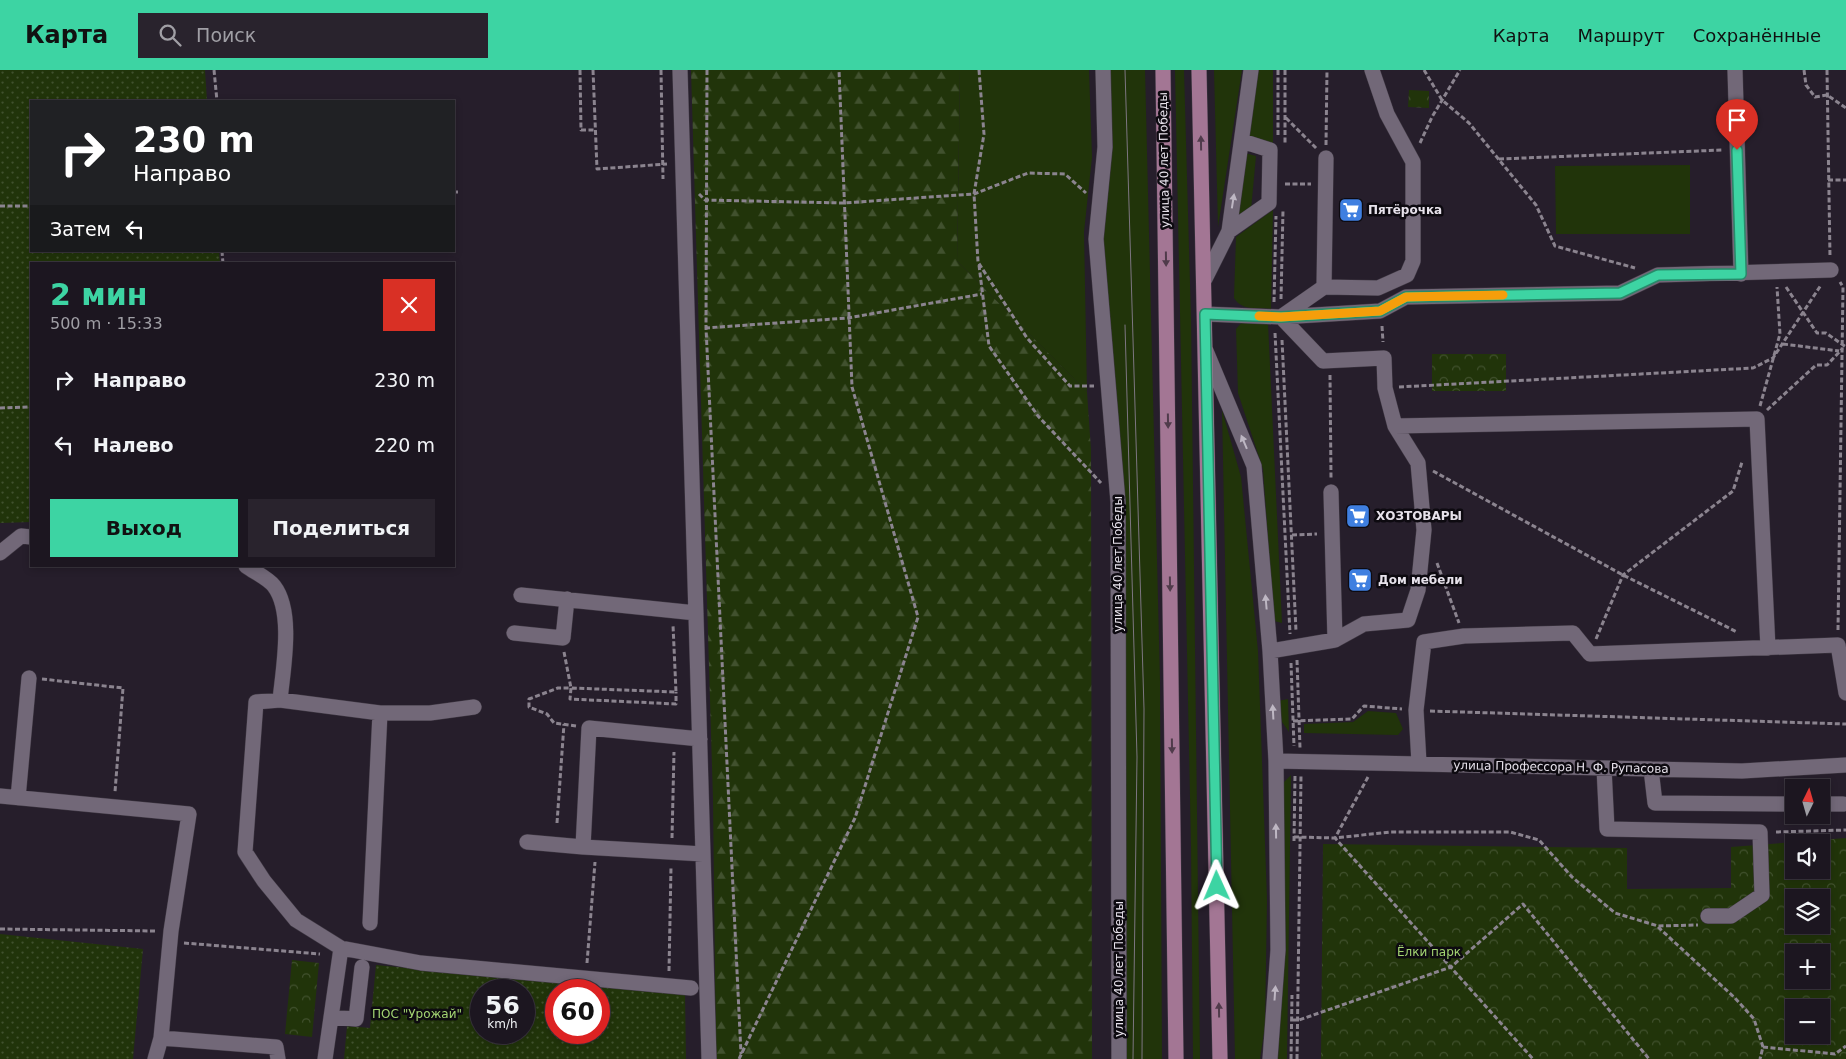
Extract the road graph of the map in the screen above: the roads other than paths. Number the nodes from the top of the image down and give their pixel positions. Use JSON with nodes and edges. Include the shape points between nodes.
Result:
{"nodes":[{"id":1,"x":680,"y":70,"type":"edge"},
{"id":2,"x":1102,"y":70,"type":"edge"},
{"id":3,"x":1163,"y":70,"type":"edge"},
{"id":4,"x":1200,"y":70,"type":"edge"},
{"id":5,"x":1251,"y":70,"type":"edge"},
{"id":6,"x":1372,"y":70,"type":"edge"},
{"id":7,"x":1735,"y":70,"type":"edge"},
{"id":8,"x":1242,"y":141,"type":"junction"},
{"id":9,"x":1326,"y":152,"type":"road end"},
{"id":10,"x":1228,"y":231,"type":"junction"},
{"id":11,"x":1831,"y":270,"type":"road end"},
{"id":12,"x":1741,"y":274,"type":"junction"},
{"id":13,"x":1204,"y":279,"type":"junction"},
{"id":14,"x":1324,"y":287,"type":"junction"},
{"id":15,"x":1205,"y":314,"type":"junction"},
{"id":16,"x":1278,"y":317,"type":"junction"},
{"id":17,"x":1205,"y":351,"type":"junction"},
{"id":18,"x":1395,"y":426,"type":"junction"},
{"id":19,"x":1331,"y":487,"type":"road end"},
{"id":20,"x":30,"y":537,"type":"edge"},
{"id":21,"x":0,"y":554,"type":"edge"},
{"id":22,"x":247,"y":567,"type":"edge"},
{"id":23,"x":522,"y":594,"type":"dead end"},
{"id":24,"x":567,"y":599,"type":"junction"},
{"id":25,"x":696,"y":613,"type":"junction"},
{"id":26,"x":514,"y":633,"type":"dead end"},
{"id":27,"x":1334,"y":640,"type":"junction"},
{"id":28,"x":1768,"y":648,"type":"junction"},
{"id":29,"x":1270,"y":651,"type":"junction"},
{"id":30,"x":29,"y":678,"type":"road end"},
{"id":31,"x":1846,"y":693,"type":"edge"},
{"id":32,"x":280,"y":700,"type":"junction"},
{"id":33,"x":474,"y":707,"type":"dead end"},
{"id":34,"x":380,"y":713,"type":"junction"},
{"id":35,"x":700,"y":739,"type":"junction"},
{"id":36,"x":1276,"y":761,"type":"junction"},
{"id":37,"x":1419,"y":763,"type":"junction"},
{"id":38,"x":1846,"y":764,"type":"edge"},
{"id":39,"x":1604,"y":768,"type":"junction"},
{"id":40,"x":1651,"y":769,"type":"junction"},
{"id":41,"x":0,"y":796,"type":"edge"},
{"id":42,"x":18,"y":798,"type":"junction"},
{"id":43,"x":1655,"y":803,"type":"junction"},
{"id":44,"x":1785,"y":804,"type":"edge"},
{"id":45,"x":1830,"y":804,"type":"edge"},
{"id":46,"x":1843,"y":804,"type":"dead end"},
{"id":47,"x":1659,"y":830,"type":"junction"},
{"id":48,"x":527,"y":842,"type":"dead end"},
{"id":49,"x":583,"y":847,"type":"junction"},
{"id":50,"x":703,"y":854,"type":"junction"},
{"id":51,"x":1706,"y":920,"type":"road end"},
{"id":52,"x":370,"y":923,"type":"dead end"},
{"id":53,"x":340,"y":952,"type":"junction"},
{"id":54,"x":362,"y":967,"type":"dead end"},
{"id":55,"x":691,"y":988,"type":"dead end"},
{"id":56,"x":331,"y":1018,"type":"junction"},
{"id":57,"x":162,"y":1038,"type":"junction"},
{"id":58,"x":155,"y":1059,"type":"edge"},
{"id":59,"x":278,"y":1059,"type":"edge"},
{"id":60,"x":325,"y":1059,"type":"edge"},
{"id":61,"x":709,"y":1059,"type":"edge"},
{"id":62,"x":1119,"y":1059,"type":"edge"},
{"id":63,"x":1176,"y":1059,"type":"edge"},
{"id":64,"x":1220,"y":1059,"type":"edge"},
{"id":65,"x":1270,"y":1059,"type":"edge"}],
"edges":[{"from":1,"to":25,"type":"street"},
{"from":2,"to":62,"type":"street","name":"улица 40 лет Победы","via":[[1105,147],[1096,239],[1118,502]]},
{"from":3,"to":63,"type":"main road","name":"улица 40 лет Победы","one_way":true},
{"from":13,"to":4,"type":"main road","one_way":true},
{"from":5,"to":8,"type":"street"},
{"from":6,"to":14,"type":"street","via":[[1387,114],[1413,162],[1413,261],[1407,275],[1378,288]]},
{"from":7,"to":12,"type":"street"},
{"from":10,"to":8,"type":"street","one_way":true},
{"from":8,"to":10,"type":"street","via":[[1270,150],[1269,203]]},
{"from":9,"to":14,"type":"street"},
{"from":10,"to":13,"type":"street"},
{"from":11,"to":12,"type":"street"},
{"from":12,"to":16,"type":"street","via":[[1658,275],[1620,293],[1406,297],[1380,311]]},
{"from":13,"to":15,"type":"main road"},
{"from":14,"to":16,"type":"street"},
{"from":15,"to":16,"type":"street"},
{"from":15,"to":17,"type":"main road"},
{"from":16,"to":18,"type":"street","via":[[1323,361],[1384,358],[1385,388]]},
{"from":29,"to":17,"type":"street","one_way":true,"via":[[1254,466]]},
{"from":64,"to":17,"type":"main road","one_way":true},
{"from":18,"to":27,"type":"street","via":[[1418,463],[1424,530],[1418,590],[1408,620],[1364,624]]},
{"from":18,"to":28,"type":"street","via":[[1757,419]]},
{"from":19,"to":27,"type":"street"},
{"from":20,"to":21,"type":"street","via":[[21,536]]},
{"from":22,"to":32,"type":"street","via":[[274,585],[283,603],[286,631]]},
{"from":23,"to":24,"type":"street"},
{"from":24,"to":25,"type":"street"},
{"from":24,"to":26,"type":"street","via":[[563,638]]},
{"from":25,"to":35,"type":"street"},
{"from":27,"to":29,"type":"street"},
{"from":28,"to":31,"type":"street","via":[[1838,646]]},
{"from":28,"to":37,"type":"street","via":[[1590,654],[1573,633],[1464,636],[1424,642],[1416,710]]},
{"from":36,"to":29,"type":"street","one_way":true},
{"from":30,"to":42,"type":"street"},
{"from":32,"to":34,"type":"street"},
{"from":32,"to":53,"type":"street","via":[[256,702],[246,852],[264,881],[296,920]]},
{"from":33,"to":34,"type":"street","via":[[430,713]]},
{"from":34,"to":52,"type":"street"},
{"from":35,"to":49,"type":"street","via":[[589,728]]},
{"from":35,"to":50,"type":"street"},
{"from":36,"to":37,"type":"street","name":"улица Профессора Н. Ф. Рупасова"},
{"from":65,"to":36,"type":"street","one_way":true,"via":[[1278,950]]},
{"from":37,"to":39,"type":"street","name":"улица Профессора Н. Ф. Рупасова"},
{"from":38,"to":40,"type":"street","name":"улица Профессора Н. Ф. Рупасова","via":[[1742,771]]},
{"from":39,"to":40,"type":"street","name":"улица Профессора Н. Ф. Рупасова"},
{"from":39,"to":47,"type":"street","via":[[1607,829]]},
{"from":40,"to":43,"type":"street"},
{"from":41,"to":42,"type":"street"},
{"from":42,"to":57,"type":"street","via":[[189,814],[171,937]]},
{"from":43,"to":44,"type":"street"},
{"from":43,"to":47,"type":"street"},
{"from":45,"to":46,"type":"street"},
{"from":47,"to":51,"type":"street","via":[[1760,832],[1762,895],[1731,916]]},
{"from":48,"to":49,"type":"street"},
{"from":49,"to":50,"type":"street"},
{"from":50,"to":61,"type":"street"},
{"from":53,"to":55,"type":"street"},
{"from":53,"to":56,"type":"street"},
{"from":54,"to":56,"type":"street","via":[[356,1019]]},
{"from":56,"to":60,"type":"street"},
{"from":57,"to":58,"type":"street"},
{"from":57,"to":59,"type":"street","via":[[276,1047]]}]}
